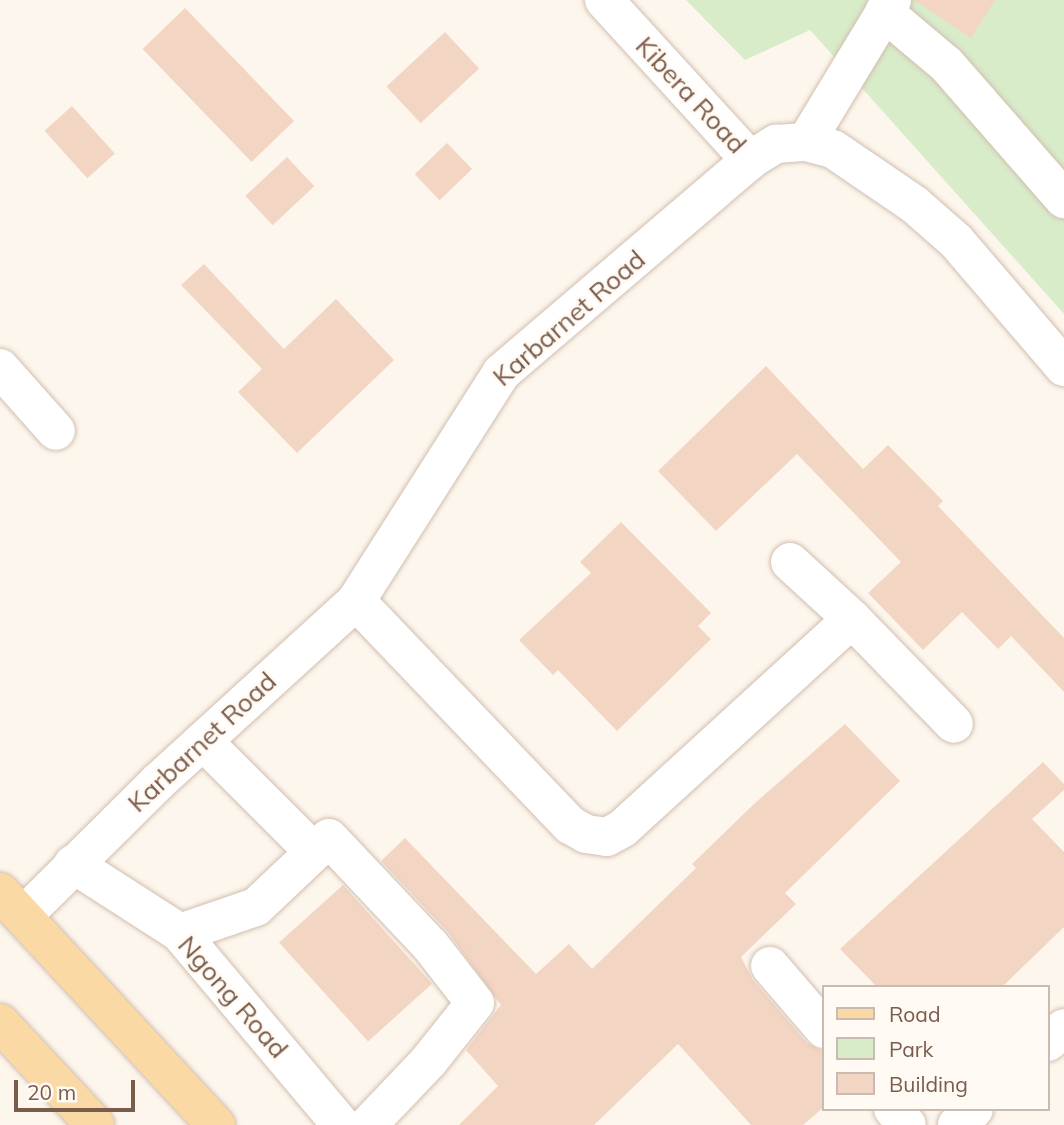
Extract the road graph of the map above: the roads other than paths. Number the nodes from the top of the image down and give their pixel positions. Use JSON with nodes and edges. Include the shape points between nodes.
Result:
{"nodes":[{"id":1,"x":604,"y":0,"type":"edge"},
{"id":2,"x":888,"y":6,"type":"edge"},
{"id":3,"x":806,"y":142,"type":"junction"},
{"id":4,"x":750,"y":160,"type":"junction"},
{"id":5,"x":1064,"y":199,"type":"edge"},
{"id":6,"x":1060,"y":354,"type":"edge"},
{"id":7,"x":0,"y":368,"type":"edge"},
{"id":8,"x":57,"y":431,"type":"dead end"},
{"id":9,"x":790,"y":562,"type":"dead end"},
{"id":10,"x":356,"y":601,"type":"junction"},
{"id":11,"x":852,"y":619,"type":"junction"},
{"id":12,"x":954,"y":724,"type":"dead end"},
{"id":13,"x":203,"y":741,"type":"junction"},
{"id":14,"x":313,"y":850,"type":"junction"},
{"id":15,"x":73,"y":864,"type":"junction"},
{"id":16,"x":12,"y":904,"type":"edge"},
{"id":17,"x":180,"y":933,"type":"junction"},
{"id":18,"x":770,"y":966,"type":"dead end"},
{"id":19,"x":0,"y":1023,"type":"edge"},
{"id":20,"x":822,"y":1027,"type":"edge"},
{"id":21,"x":1064,"y":1028,"type":"edge"},
{"id":22,"x":1050,"y":1040,"type":"edge"},
{"id":23,"x":895,"y":1111,"type":"edge"},
{"id":24,"x":972,"y":1111,"type":"edge"},
{"id":25,"x":95,"y":1125,"type":"edge"},
{"id":26,"x":216,"y":1125,"type":"edge"},
{"id":27,"x":341,"y":1125,"type":"edge"},
{"id":28,"x":369,"y":1125,"type":"edge"},
{"id":29,"x":907,"y":1125,"type":"edge"},
{"id":30,"x":957,"y":1125,"type":"edge"}],
"edges":[{"from":1,"to":4,"type":"street","name":"Kibera Road"},
{"from":2,"to":3,"type":"street"},
{"from":2,"to":5,"type":"street","via":[[947,65]]},
{"from":3,"to":4,"type":"street","name":"Karbarnet Road","via":[[776,144]]},
{"from":3,"to":6,"type":"street","name":"Karbarnet Road","via":[[833,149],[915,205],[956,241]]},
{"from":4,"to":10,"type":"street","name":"Karbarnet Road","via":[[501,373]]},
{"from":7,"to":8,"type":"street"},
{"from":9,"to":11,"type":"street"},
{"from":10,"to":11,"type":"street","via":[[570,825],[586,834],[607,837],[623,828]]},
{"from":10,"to":13,"type":"street","name":"Karbarnet Road"},
{"from":11,"to":12,"type":"street"},
{"from":13,"to":14,"type":"street"},
{"from":13,"to":15,"type":"street","name":"Karbarnet Road"},
{"from":14,"to":17,"type":"street","via":[[256,907]]},
{"from":14,"to":28,"type":"street","via":[[328,838],[430,945],[475,1003]]},
{"from":15,"to":16,"type":"street","name":"Karbarnet Road"},
{"from":15,"to":17,"type":"street","name":"Ngong Road"},
{"from":16,"to":26,"type":"main road"},
{"from":17,"to":27,"type":"street","name":"Ngong Road"},
{"from":18,"to":20,"type":"street"},
{"from":19,"to":25,"type":"main road"},
{"from":21,"to":22,"type":"street"},
{"from":23,"to":29,"type":"street"},
{"from":24,"to":30,"type":"street"}]}
